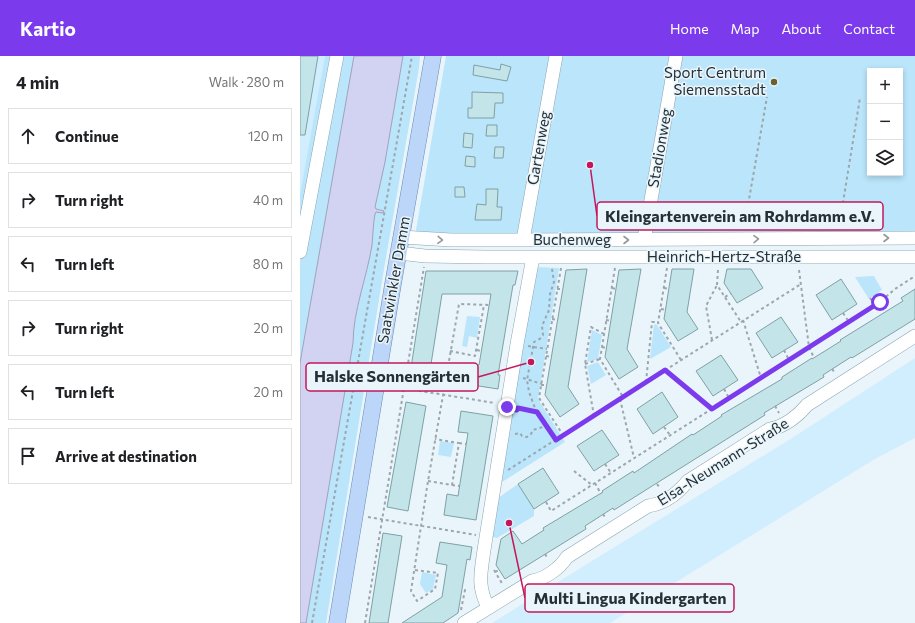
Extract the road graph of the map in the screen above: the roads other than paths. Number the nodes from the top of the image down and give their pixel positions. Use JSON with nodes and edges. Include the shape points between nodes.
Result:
{"nodes":[{"id":1,"x":337,"y":56,"type":"edge"},
{"id":2,"x":433,"y":56,"type":"edge"},
{"id":3,"x":556,"y":56,"type":"edge"},
{"id":4,"x":676,"y":56,"type":"edge"},
{"id":5,"x":306,"y":190,"type":"edge"},
{"id":6,"x":915,"y":238,"type":"edge"},
{"id":7,"x":523,"y":240,"type":"junction"},
{"id":8,"x":644,"y":240,"type":"junction"},
{"id":9,"x":400,"y":245,"type":"junction"},
{"id":10,"x":300,"y":252,"type":"edge"},
{"id":11,"x":533,"y":257,"type":"junction"},
{"id":12,"x":915,"y":257,"type":"edge"},
{"id":13,"x":915,"y":336,"type":"edge"},
{"id":14,"x":488,"y":607,"type":"junction"},
{"id":15,"x":462,"y":619,"type":"edge"},
{"id":16,"x":337,"y":623,"type":"edge"}],
"edges":[{"from":1,"to":5,"type":"street"},
{"from":2,"to":9,"type":"main road","name":"Saatwinkler Damm"},
{"from":3,"to":7,"type":"street","name":"Gartenweg"},
{"from":4,"to":8,"type":"street","name":"Stadionweg"},
{"from":5,"to":10,"type":"street"},
{"from":8,"to":6,"type":"street","name":"Buchenweg","one_way":true},
{"from":7,"to":8,"type":"street","name":"Buchenweg","one_way":true},
{"from":9,"to":7,"type":"street","name":"Buchenweg","one_way":true,"via":[[451,240]]},
{"from":9,"to":11,"type":"street","name":"Heinrich-Hertz-Straße","via":[[425,256]]},
{"from":9,"to":16,"type":"main road","name":"Saatwinkler Damm"},
{"from":11,"to":12,"type":"street","name":"Heinrich-Hertz-Straße"},
{"from":11,"to":14,"type":"street","via":[[486,535],[481,576],[482,594]]},
{"from":13,"to":14,"type":"street","name":"Elsa-Neumann-Straße","via":[[807,405],[801,413],[778,428],[770,429],[688,481],[682,489],[658,504],[648,506],[567,557],[563,564],[539,580],[532,580]]},
{"from":14,"to":15,"type":"street","name":"Elsa-Neumann-Straße"}]}
